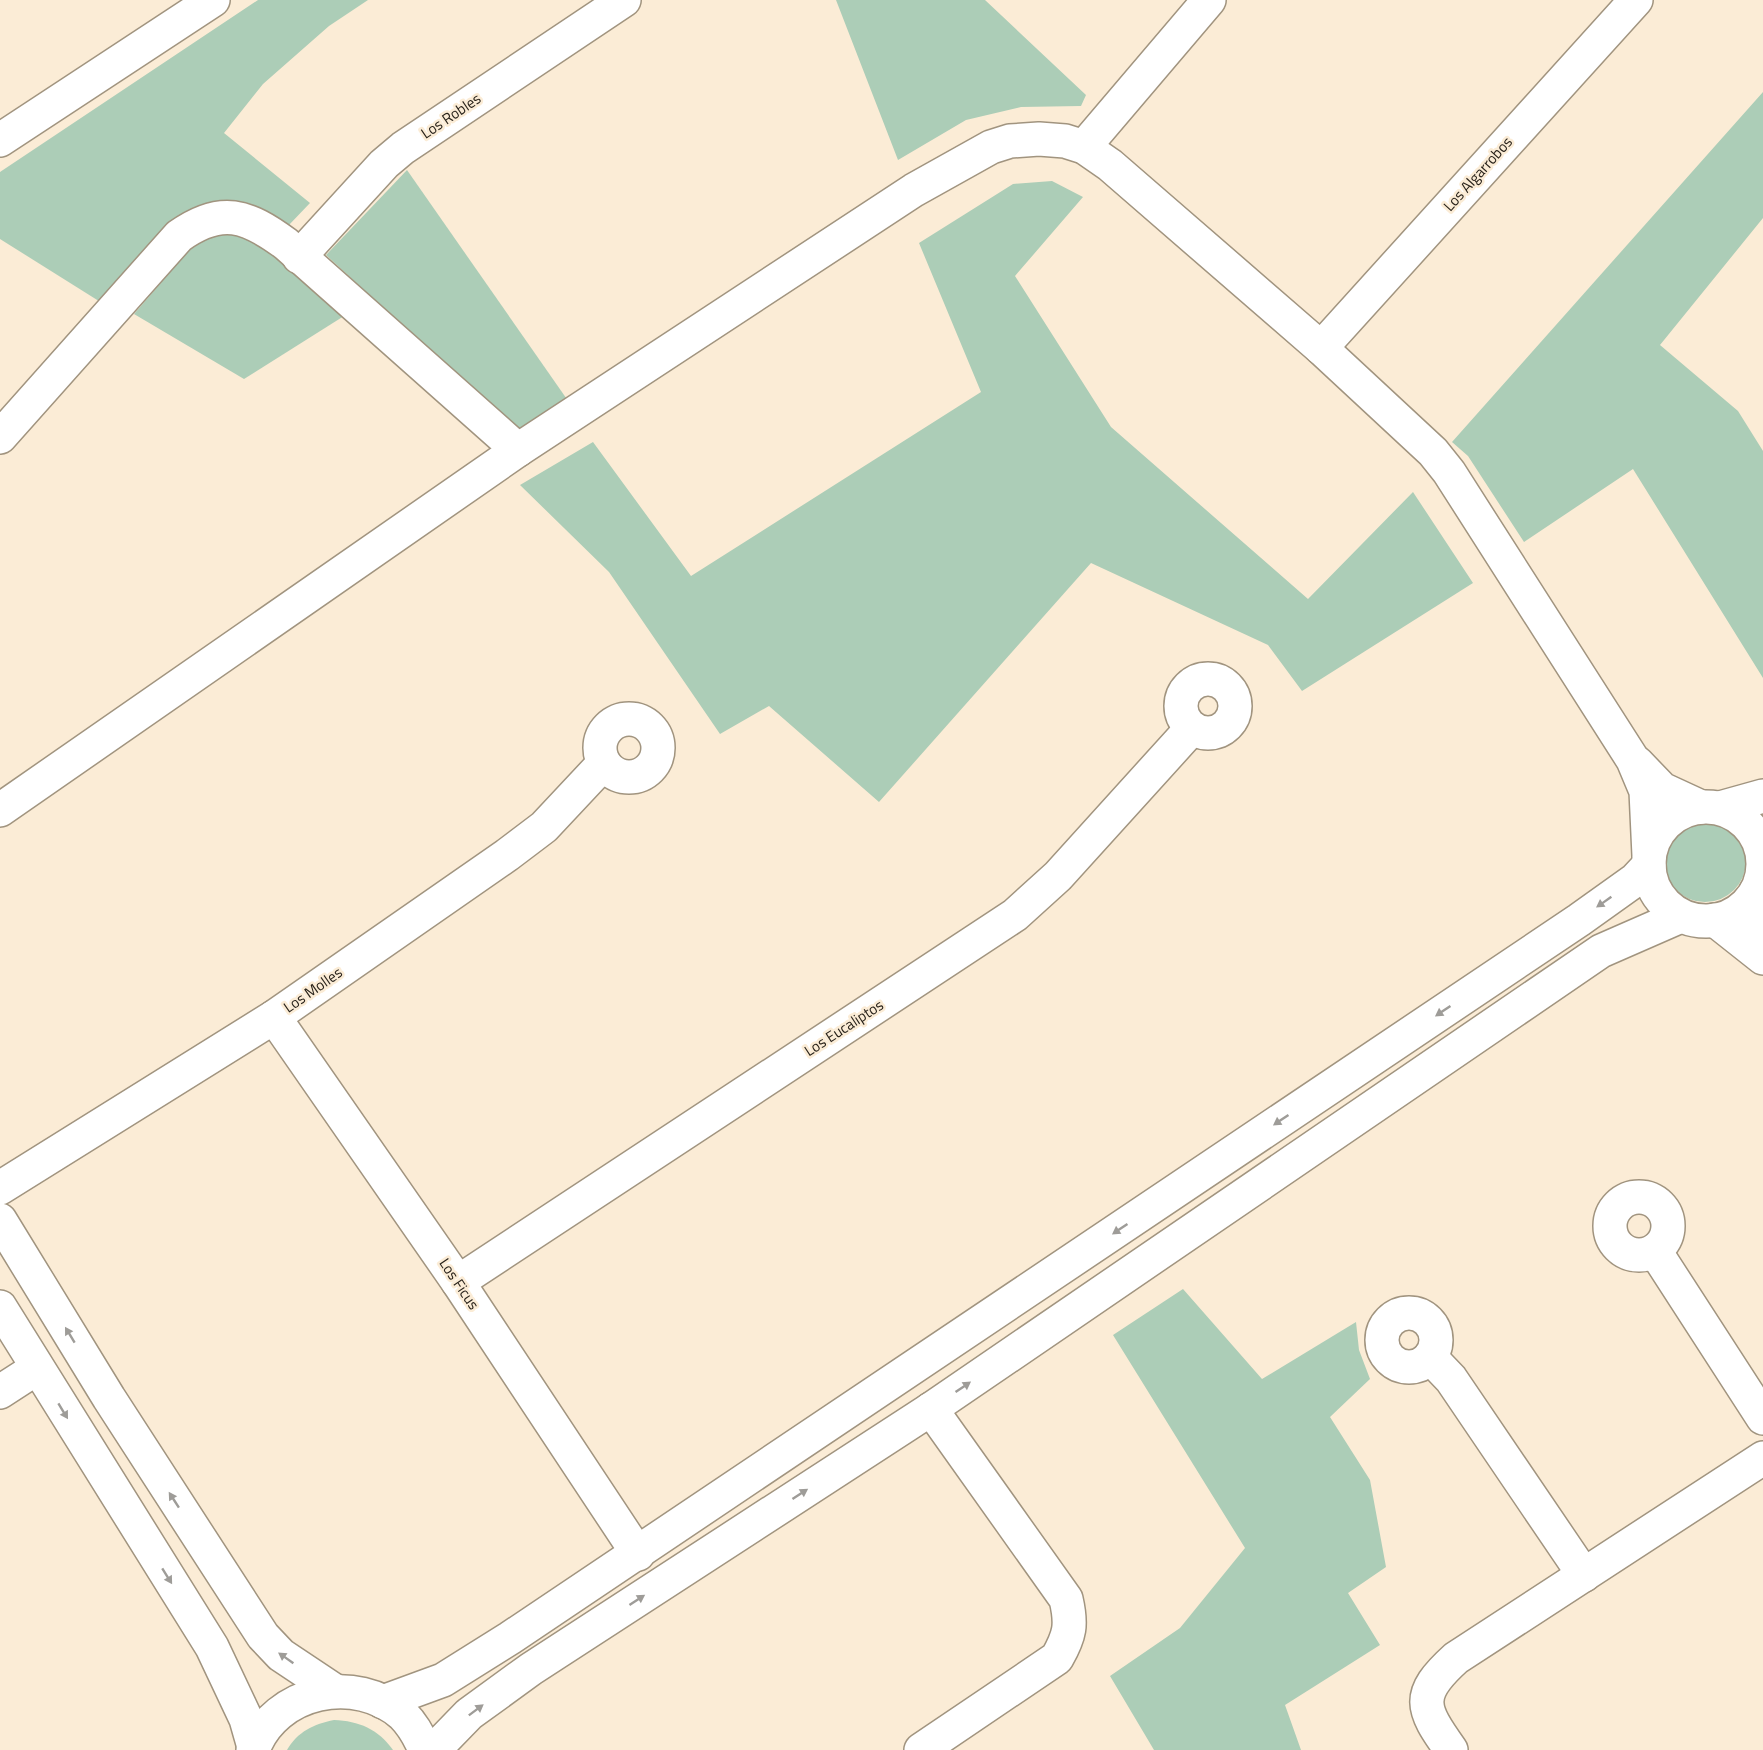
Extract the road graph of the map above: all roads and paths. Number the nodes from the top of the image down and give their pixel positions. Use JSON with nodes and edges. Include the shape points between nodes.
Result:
{"nodes":[{"id":1,"x":213,"y":0,"type":"edge"},
{"id":2,"x":624,"y":0,"type":"edge"},
{"id":3,"x":1209,"y":0,"type":"edge"},
{"id":4,"x":1636,"y":0,"type":"edge"},
{"id":5,"x":0,"y":140,"type":"edge"},
{"id":6,"x":1084,"y":147,"type":"junction"},
{"id":7,"x":299,"y":257,"type":"junction"},
{"id":8,"x":1321,"y":348,"type":"junction"},
{"id":9,"x":0,"y":437,"type":"edge"},
{"id":10,"x":518,"y":450,"type":"junction"},
{"id":11,"x":1192,"y":728,"type":"dead end"},
{"id":12,"x":1633,"y":760,"type":"junction"},
{"id":13,"x":604,"y":764,"type":"dead end"},
{"id":14,"x":1763,"y":796,"type":"edge"},
{"id":15,"x":1711,"y":808,"type":"junction"},
{"id":16,"x":0,"y":810,"type":"edge"},
{"id":17,"x":1649,"y":860,"type":"junction"},
{"id":18,"x":1760,"y":881,"type":"edge"},
{"id":19,"x":1681,"y":916,"type":"junction"},
{"id":20,"x":1715,"y":920,"type":"junction"},
{"id":21,"x":1763,"y":933,"type":"edge"},
{"id":22,"x":1763,"y":958,"type":"edge"},
{"id":23,"x":274,"y":1017,"type":"junction"},
{"id":24,"x":0,"y":1188,"type":"edge"},
{"id":25,"x":0,"y":1220,"type":"edge"},
{"id":26,"x":1655,"y":1251,"type":"dead end"},
{"id":27,"x":458,"y":1282,"type":"junction"},
{"id":28,"x":0,"y":1307,"type":"edge"},
{"id":29,"x":1430,"y":1357,"type":"dead end"},
{"id":30,"x":37,"y":1368,"type":"junction"},
{"id":31,"x":0,"y":1392,"type":"edge"},
{"id":32,"x":931,"y":1409,"type":"junction"},
{"id":33,"x":1763,"y":1418,"type":"edge"},
{"id":34,"x":1763,"y":1458,"type":"edge"},
{"id":35,"x":638,"y":1554,"type":"junction"},
{"id":36,"x":1584,"y":1575,"type":"junction"},
{"id":37,"x":335,"y":1690,"type":"junction"},
{"id":38,"x":383,"y":1702,"type":"junction"},
{"id":39,"x":254,"y":1748,"type":"edge"},
{"id":40,"x":425,"y":1750,"type":"edge"},
{"id":41,"x":434,"y":1750,"type":"edge"},
{"id":42,"x":921,"y":1750,"type":"edge"},
{"id":43,"x":1451,"y":1750,"type":"edge"}],
"edges":[{"from":1,"to":5,"type":"street"},
{"from":2,"to":7,"type":"street","name":"Los Robles","via":[[403,148]]},
{"from":3,"to":6,"type":"street"},
{"from":4,"to":8,"type":"street","name":"Los Algarrobos"},
{"from":6,"to":8,"type":"street","via":[[1110,165]]},
{"from":6,"to":10,"type":"street","via":[[1039,139],[1010,141],[973,156],[914,190]]},
{"from":7,"to":9,"type":"street","via":[[262,226],[238,217],[198,222],[179,236]]},
{"from":7,"to":10,"type":"street"},
{"from":8,"to":12,"type":"street","via":[[1449,472]]},
{"from":10,"to":16,"type":"street"},
{"from":11,"to":27,"type":"street","name":"Los Eucaliptos","via":[[1058,876],[1016,915]]},
{"from":12,"to":15,"type":"street","via":[[1662,789]]},
{"from":12,"to":17,"type":"street","via":[[1646,791]]},
{"from":13,"to":23,"type":"street","name":"Los Molles","via":[[544,826],[507,855]]},
{"from":14,"to":15,"type":"street"},
{"from":15,"to":17,"type":"street","via":[[1683,812],[1667,822],[1656,837]]},
{"from":15,"to":18,"type":"street","via":[[1738,816],[1751,829],[1760,843],[1763,860]]},
{"from":17,"to":19,"type":"street","via":[[1656,892],[1666,906]]},
{"from":17,"to":35,"type":"street","one_way":true,"via":[[1635,880],[1587,914]]},
{"from":18,"to":20,"type":"street","via":[[1739,910]]},
{"from":18,"to":21,"type":"street"},
{"from":19,"to":20,"type":"street"},
{"from":32,"to":19,"type":"street","one_way":true,"via":[[1601,951]]},
{"from":20,"to":22,"type":"street"},
{"from":23,"to":24,"type":"street","name":"Los Molles"},
{"from":23,"to":27,"type":"street","name":"Los Ficus"},
{"from":37,"to":25,"type":"street","one_way":true,"via":[[280,1655],[263,1636]]},
{"from":26,"to":33,"type":"street"},
{"from":27,"to":35,"type":"street","name":"Los Ficus"},
{"from":28,"to":30,"type":"street"},
{"from":29,"to":36,"type":"street","via":[[1451,1379]]},
{"from":30,"to":31,"type":"street"},
{"from":30,"to":39,"type":"street","one_way":true,"via":[[212,1647],[246,1719]]},
{"from":41,"to":32,"type":"street","one_way":true,"via":[[469,1714],[531,1669]]},
{"from":32,"to":42,"type":"street","via":[[1066,1599],[1071,1620],[1067,1640],[1057,1658]]},
{"from":34,"to":36,"type":"street"},
{"from":35,"to":38,"type":"street","via":[[464,1668]]},
{"from":36,"to":43,"type":"street","via":[[1456,1658],[1435,1677],[1426,1696],[1431,1722]]},
{"from":37,"to":38,"type":"street","via":[[361,1692]]},
{"from":37,"to":39,"type":"street","via":[[287,1707],[268,1725]]},
{"from":38,"to":40,"type":"street","via":[[403,1715]]}]}
